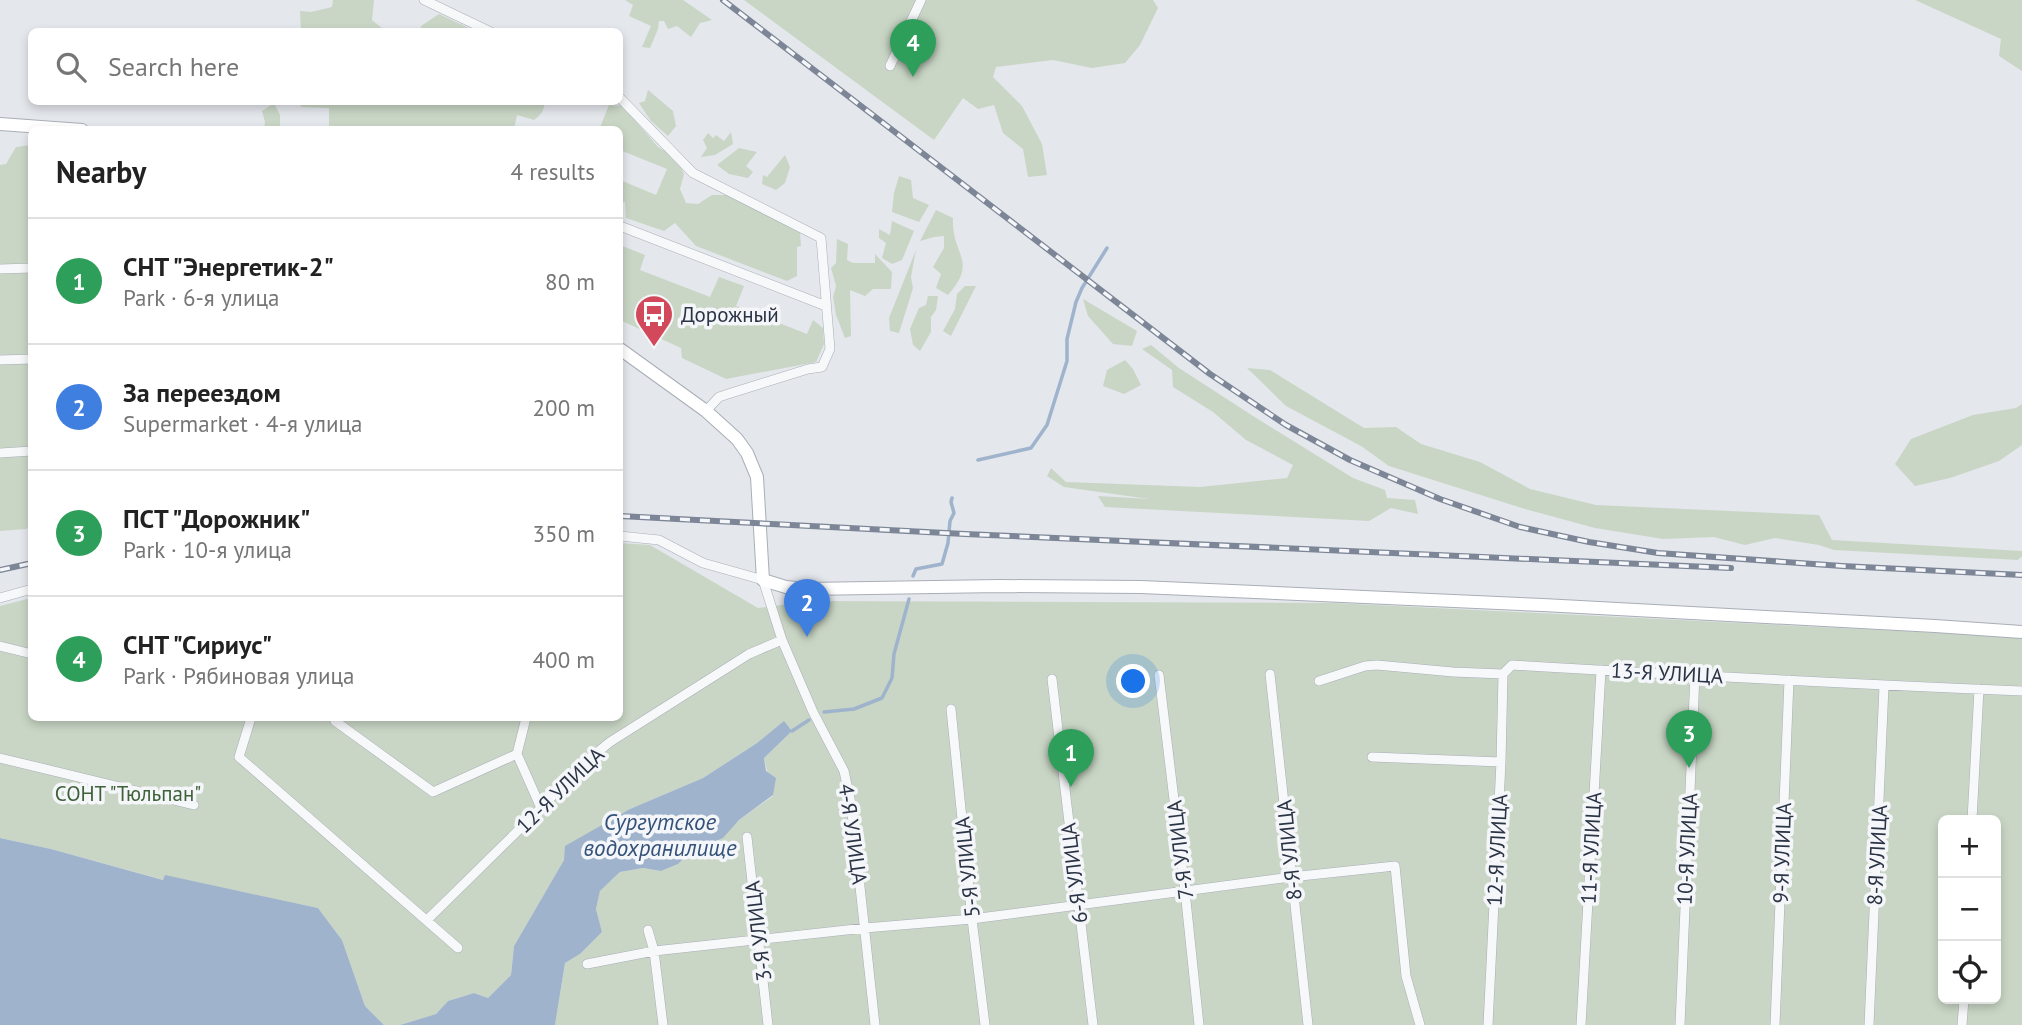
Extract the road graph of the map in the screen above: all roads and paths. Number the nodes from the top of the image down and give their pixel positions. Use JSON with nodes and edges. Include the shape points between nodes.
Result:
{"nodes":[{"id":1,"x":424,"y":0,"type":"edge"},
{"id":2,"x":921,"y":0,"type":"edge"},
{"id":3,"x":483,"y":28,"type":"edge"},
{"id":4,"x":890,"y":66,"type":"dead end"},
{"id":5,"x":623,"y":102,"type":"edge"},
{"id":6,"x":0,"y":124,"type":"edge"},
{"id":7,"x":28,"y":126,"type":"edge"},
{"id":8,"x":623,"y":227,"type":"edge"},
{"id":9,"x":28,"y":268,"type":"edge"},
{"id":10,"x":0,"y":269,"type":"edge"},
{"id":11,"x":826,"y":306,"type":"junction"},
{"id":12,"x":623,"y":351,"type":"edge"},
{"id":13,"x":28,"y":359,"type":"edge"},
{"id":14,"x":0,"y":360,"type":"edge"},
{"id":15,"x":706,"y":411,"type":"junction"},
{"id":16,"x":28,"y":451,"type":"edge"},
{"id":17,"x":0,"y":453,"type":"edge"},
{"id":18,"x":623,"y":536,"type":"edge"},
{"id":19,"x":763,"y":580,"type":"junction"},
{"id":20,"x":28,"y":590,"type":"edge"},
{"id":21,"x":0,"y":598,"type":"edge"},
{"id":22,"x":2022,"y":632,"type":"edge"},
{"id":23,"x":782,"y":640,"type":"junction"},
{"id":24,"x":0,"y":646,"type":"edge"},
{"id":25,"x":28,"y":653,"type":"edge"},
{"id":26,"x":1601,"y":670,"type":"junction"},
{"id":27,"x":1270,"y":674,"type":"dead end"},
{"id":28,"x":1503,"y":674,"type":"junction"},
{"id":29,"x":1695,"y":674,"type":"junction"},
{"id":30,"x":1158,"y":675,"type":"dead end"},
{"id":31,"x":1052,"y":679,"type":"dead end"},
{"id":32,"x":1789,"y":680,"type":"junction"},
{"id":33,"x":1319,"y":681,"type":"dead end"},
{"id":34,"x":1884,"y":686,"type":"junction"},
{"id":35,"x":1979,"y":689,"type":"junction"},
{"id":36,"x":2022,"y":691,"type":"edge"},
{"id":37,"x":951,"y":709,"type":"dead end"},
{"id":38,"x":250,"y":721,"type":"edge"},
{"id":39,"x":334,"y":721,"type":"dead end"},
{"id":40,"x":525,"y":721,"type":"edge"},
{"id":41,"x":517,"y":754,"type":"junction"},
{"id":42,"x":1373,"y":757,"type":"dead end"},
{"id":43,"x":0,"y":758,"type":"edge"},
{"id":44,"x":1501,"y":762,"type":"junction"},
{"id":45,"x":194,"y":805,"type":"dead end"},
{"id":46,"x":541,"y":807,"type":"junction"},
{"id":47,"x":1972,"y":815,"type":"edge"},
{"id":48,"x":747,"y":837,"type":"dead end"},
{"id":49,"x":1291,"y":877,"type":"junction"},
{"id":50,"x":1185,"y":891,"type":"junction"},
{"id":51,"x":1078,"y":904,"type":"junction"},
{"id":52,"x":972,"y":919,"type":"junction"},
{"id":53,"x":427,"y":920,"type":"junction"},
{"id":54,"x":865,"y":928,"type":"junction"},
{"id":55,"x":648,"y":930,"type":"dead end"},
{"id":56,"x":758,"y":939,"type":"junction"},
{"id":57,"x":458,"y":948,"type":"dead end"},
{"id":58,"x":654,"y":951,"type":"junction"},
{"id":59,"x":587,"y":964,"type":"dead end"},
{"id":60,"x":1964,"y":1004,"type":"edge"},
{"id":61,"x":663,"y":1025,"type":"edge"},
{"id":62,"x":768,"y":1025,"type":"edge"},
{"id":63,"x":875,"y":1025,"type":"edge"},
{"id":64,"x":985,"y":1025,"type":"edge"},
{"id":65,"x":1093,"y":1025,"type":"edge"},
{"id":66,"x":1199,"y":1025,"type":"edge"},
{"id":67,"x":1308,"y":1025,"type":"edge"},
{"id":68,"x":1420,"y":1025,"type":"edge"},
{"id":69,"x":1488,"y":1025,"type":"edge"},
{"id":70,"x":1581,"y":1025,"type":"edge"},
{"id":71,"x":1680,"y":1025,"type":"edge"},
{"id":72,"x":1775,"y":1025,"type":"edge"},
{"id":73,"x":1869,"y":1025,"type":"edge"},
{"id":74,"x":1962,"y":1025,"type":"edge"}],
"edges":[{"from":1,"to":3,"type":"street"},
{"from":2,"to":4,"type":"street"},
{"from":5,"to":11,"type":"street","via":[[693,173],[821,238]]},
{"from":6,"to":7,"type":"street"},
{"from":8,"to":11,"type":"street"},
{"from":9,"to":10,"type":"street"},
{"from":11,"to":15,"type":"street","via":[[830,349],[822,367],[719,397]]},
{"from":12,"to":15,"type":"street"},
{"from":13,"to":14,"type":"street"},
{"from":15,"to":19,"type":"street","via":[[737,439],[755,470]]},
{"from":16,"to":17,"type":"street"},
{"from":18,"to":19,"type":"street","via":[[659,540],[703,563]]},
{"from":19,"to":22,"type":"street","via":[[806,589],[1141,587],[1287,593]]},
{"from":19,"to":23,"type":"street","name":"4-Я УЛИЦА"},
{"from":20,"to":21,"type":"street"},
{"from":23,"to":46,"type":"street","name":"12-Я УЛИЦА","via":[[749,654],[610,742]]},
{"from":23,"to":54,"type":"street","name":"4-Я УЛИЦА","via":[[844,771]]},
{"from":24,"to":25,"type":"street"},
{"from":26,"to":28,"type":"street","name":"13-Я УЛИЦА","via":[[1512,665]]},
{"from":26,"to":29,"type":"street","name":"13-Я УЛИЦА"},
{"from":26,"to":70,"type":"street","name":"11-Я УЛИЦА"},
{"from":27,"to":49,"type":"street","name":"8-Я УЛИЦА"},
{"from":28,"to":33,"type":"street","name":"13-Я УЛИЦА","via":[[1377,665]]},
{"from":28,"to":44,"type":"street","name":"12-Я УЛИЦА"},
{"from":29,"to":32,"type":"street","name":"13-Я УЛИЦА"},
{"from":29,"to":71,"type":"street","name":"10-Я УЛИЦА"},
{"from":30,"to":50,"type":"street","name":"7-Я УЛИЦА"},
{"from":31,"to":51,"type":"street","name":"6-Я УЛИЦА"},
{"from":32,"to":34,"type":"street","name":"13-Я УЛИЦА"},
{"from":32,"to":72,"type":"street","name":"9-Я УЛИЦА"},
{"from":34,"to":35,"type":"street","name":"13-Я УЛИЦА"},
{"from":34,"to":73,"type":"street","name":"8-Я УЛИЦА"},
{"from":35,"to":36,"type":"street","name":"13-Я УЛИЦА"},
{"from":35,"to":47,"type":"street"},
{"from":37,"to":52,"type":"street","name":"5-Я УЛИЦА"},
{"from":38,"to":53,"type":"street","via":[[239,757]]},
{"from":39,"to":41,"type":"street","via":[[433,792]]},
{"from":40,"to":41,"type":"street"},
{"from":41,"to":46,"type":"street"},
{"from":42,"to":44,"type":"street"},
{"from":43,"to":45,"type":"street"},
{"from":44,"to":69,"type":"street","name":"12-Я УЛИЦА"},
{"from":46,"to":53,"type":"street","name":"12-Я УЛИЦА"},
{"from":48,"to":56,"type":"street","name":"3-Я УЛИЦА"},
{"from":49,"to":50,"type":"street"},
{"from":49,"to":67,"type":"street","name":"8-Я УЛИЦА"},
{"from":49,"to":68,"type":"street","via":[[1395,866],[1406,976]]},
{"from":50,"to":51,"type":"street"},
{"from":50,"to":66,"type":"street","name":"7-Я УЛИЦА"},
{"from":51,"to":52,"type":"street"},
{"from":51,"to":65,"type":"street","name":"6-Я УЛИЦА"},
{"from":52,"to":54,"type":"street"},
{"from":52,"to":64,"type":"street","name":"5-Я УЛИЦА"},
{"from":53,"to":57,"type":"street"},
{"from":54,"to":56,"type":"street"},
{"from":54,"to":63,"type":"street","name":"4-Я УЛИЦА"},
{"from":55,"to":58,"type":"street"},
{"from":56,"to":58,"type":"street"},
{"from":56,"to":62,"type":"street","name":"3-Я УЛИЦА"},
{"from":58,"to":59,"type":"street"},
{"from":58,"to":61,"type":"street"},
{"from":60,"to":74,"type":"street"}]}
